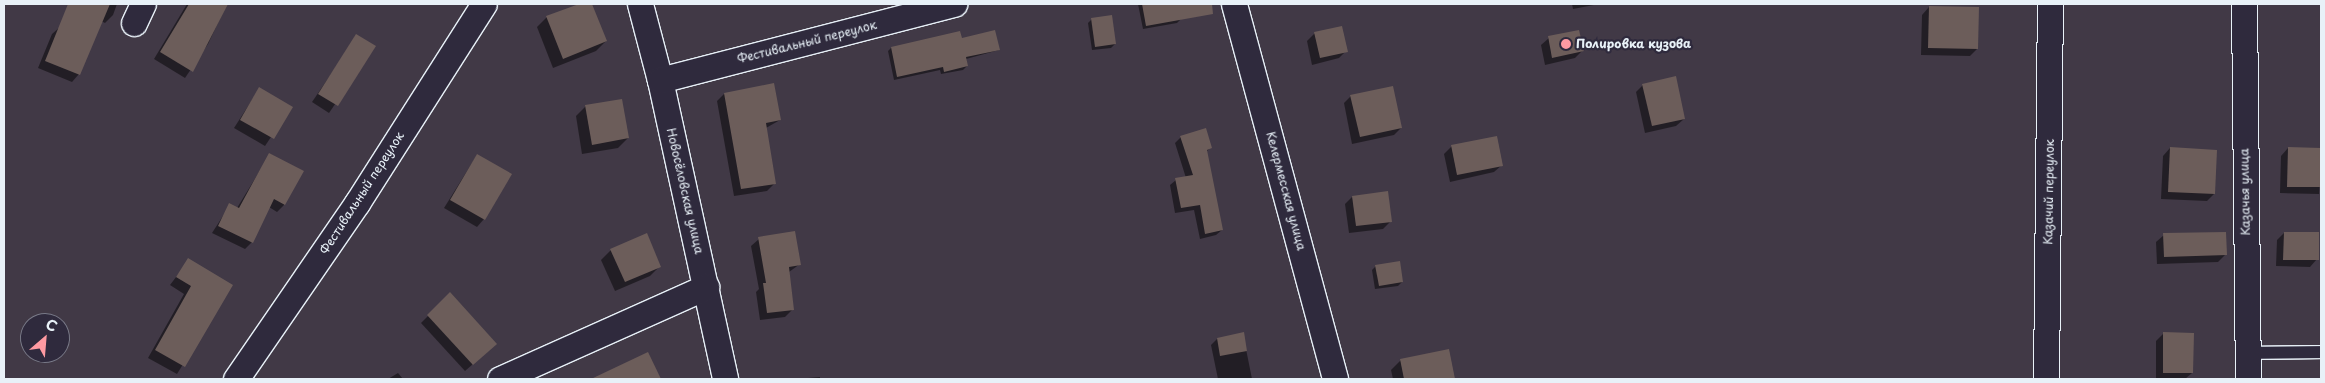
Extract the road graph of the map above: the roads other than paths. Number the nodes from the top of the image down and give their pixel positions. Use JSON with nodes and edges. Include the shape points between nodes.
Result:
{"nodes":[{"id":1,"x":484,"y":4,"type":"edge"},
{"id":2,"x":640,"y":4,"type":"edge"},
{"id":3,"x":954,"y":4,"type":"edge"},
{"id":4,"x":1234,"y":4,"type":"edge"},
{"id":5,"x":2050,"y":4,"type":"edge"},
{"id":6,"x":2244,"y":4,"type":"edge"},
{"id":7,"x":660,"y":80,"type":"junction"},
{"id":8,"x":706,"y":287,"type":"junction"},
{"id":9,"x":2321,"y":352,"type":"edge"},
{"id":10,"x":2247,"y":353,"type":"junction"},
{"id":11,"x":236,"y":379,"type":"edge"},
{"id":12,"x":500,"y":379,"type":"edge"},
{"id":13,"x":725,"y":379,"type":"edge"},
{"id":14,"x":1335,"y":379,"type":"edge"},
{"id":15,"x":2046,"y":379,"type":"edge"},
{"id":16,"x":2248,"y":379,"type":"edge"}],
"edges":[{"from":1,"to":11,"type":"street","name":"Фестивальный переулок","via":[[357,202]]},
{"from":2,"to":7,"type":"street","name":"Новосёловская улица"},
{"from":3,"to":7,"type":"street","name":"Фестивальный переулок"},
{"from":4,"to":14,"type":"street","name":"Келермесская улица"},
{"from":5,"to":15,"type":"street","name":"Казачий переулок"},
{"from":6,"to":10,"type":"street","name":"Казачья улица"},
{"from":7,"to":8,"type":"street","name":"Новосёловская улица"},
{"from":8,"to":12,"type":"street"},
{"from":8,"to":13,"type":"street","name":"Новосёловская улица"},
{"from":9,"to":10,"type":"lane"},
{"from":10,"to":16,"type":"street","name":"Казачья улица"}]}
